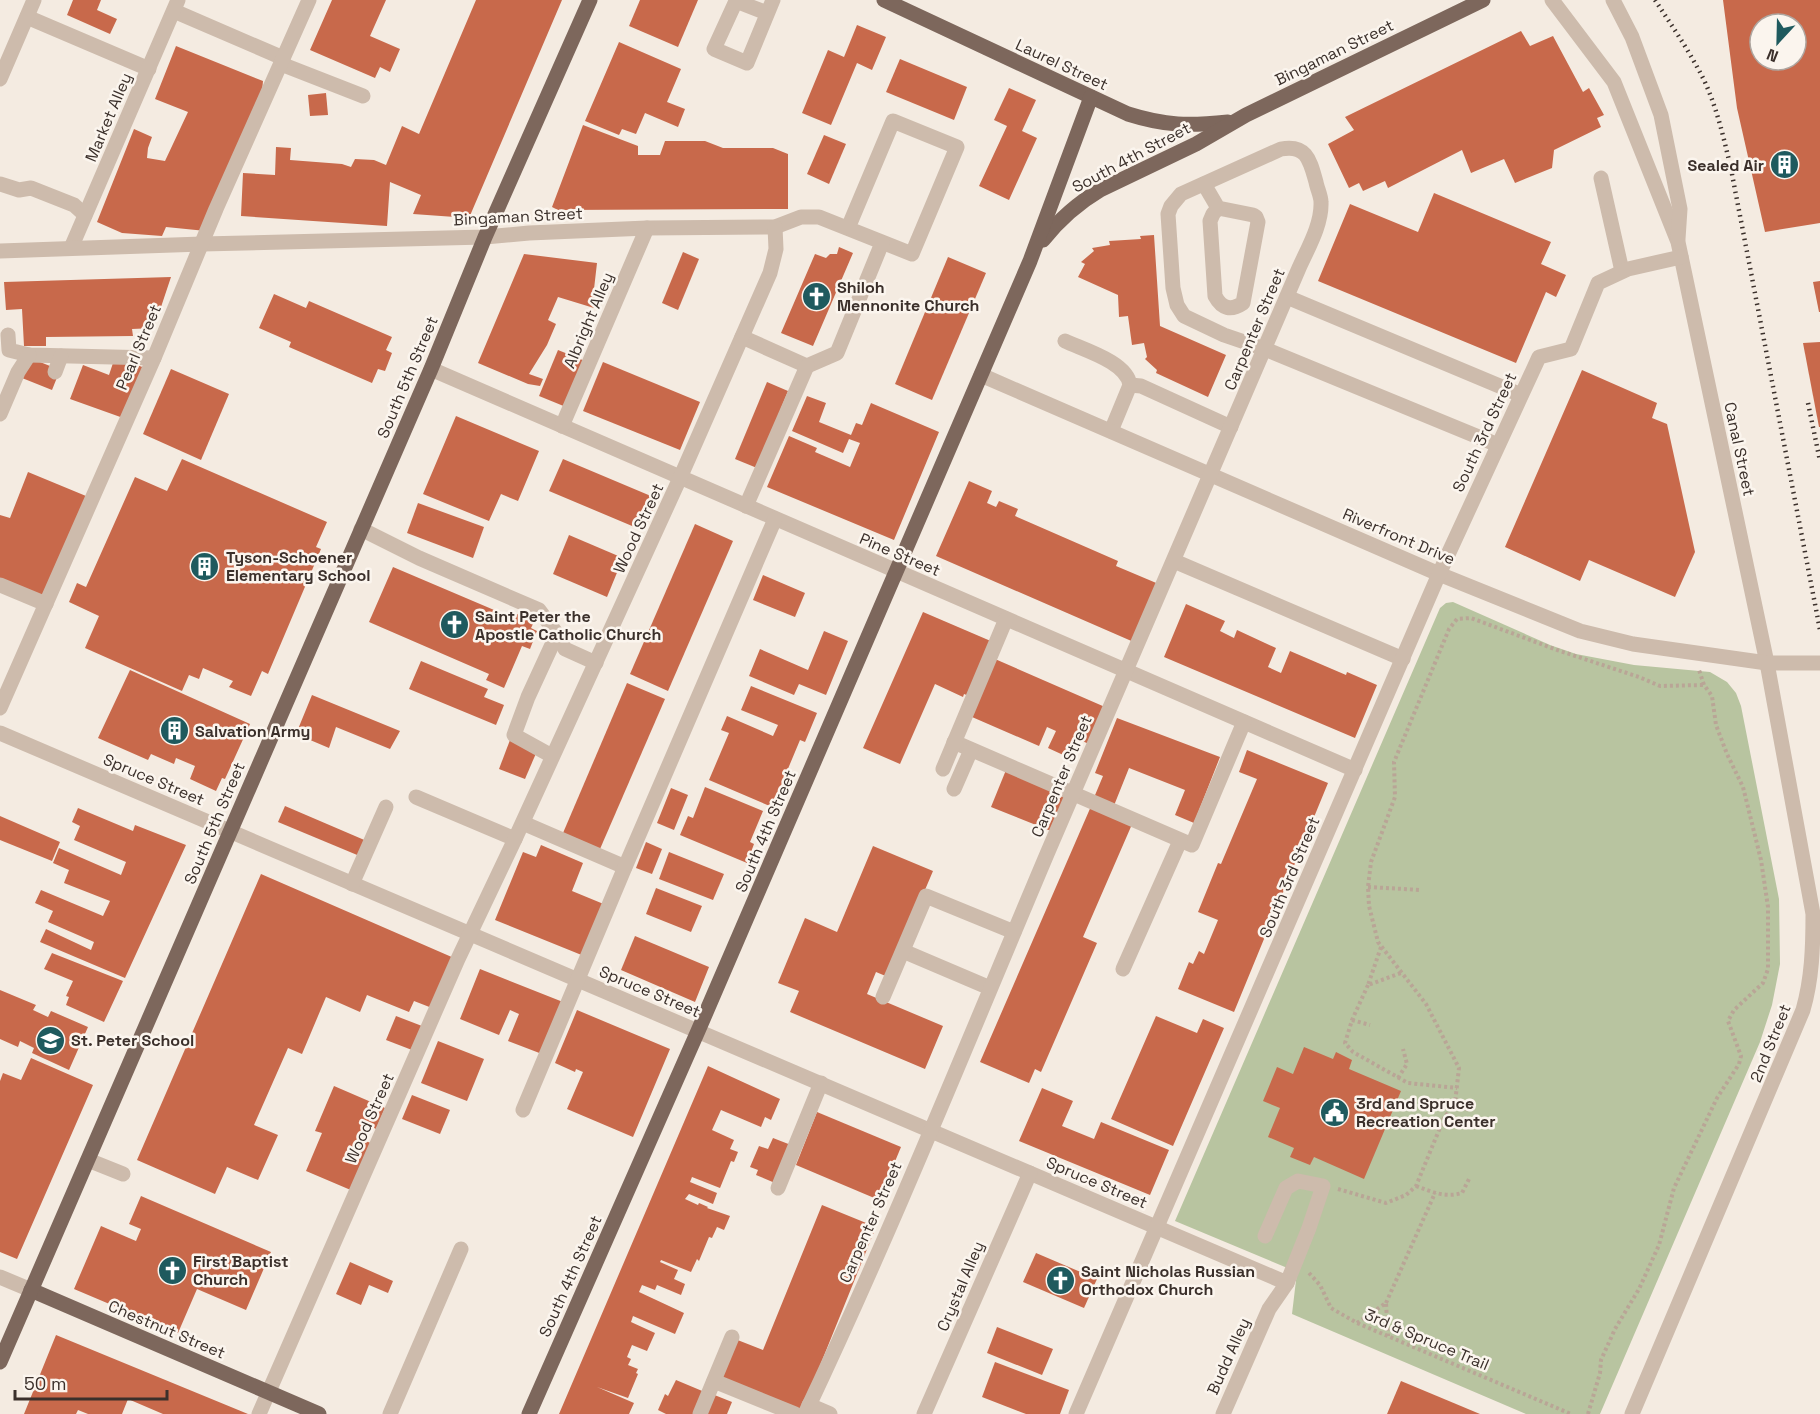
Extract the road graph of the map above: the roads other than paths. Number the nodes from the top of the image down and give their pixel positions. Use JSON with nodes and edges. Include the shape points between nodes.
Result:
{"nodes":[{"id":1,"x":34,"y":0,"type":"edge"},
{"id":2,"x":308,"y":0,"type":"edge"},
{"id":3,"x":590,"y":0,"type":"edge"},
{"id":4,"x":884,"y":0,"type":"edge"},
{"id":5,"x":1483,"y":0,"type":"edge"},
{"id":6,"x":1552,"y":0,"type":"edge"},
{"id":7,"x":1613,"y":0,"type":"edge"},
{"id":8,"x":176,"y":6,"type":"edge"},
{"id":9,"x":27,"y":17,"type":"junction"},
{"id":10,"x":282,"y":61,"type":"junction"},
{"id":11,"x":149,"y":69,"type":"junction"},
{"id":12,"x":0,"y":79,"type":"edge"},
{"id":13,"x":363,"y":96,"type":"dead end"},
{"id":14,"x":1091,"y":98,"type":"junction"},
{"id":15,"x":1240,"y":118,"type":"junction"},
{"id":16,"x":1601,"y":178,"type":"dead end"},
{"id":17,"x":0,"y":184,"type":"edge"},
{"id":18,"x":1204,"y":184,"type":"junction"},
{"id":19,"x":1218,"y":208,"type":"junction"},
{"id":20,"x":85,"y":216,"type":"junction"},
{"id":21,"x":775,"y":227,"type":"junction"},
{"id":22,"x":646,"y":228,"type":"junction"},
{"id":23,"x":848,"y":228,"type":"junction"},
{"id":24,"x":485,"y":237,"type":"junction"},
{"id":25,"x":882,"y":243,"type":"junction"},
{"id":26,"x":202,"y":244,"type":"junction"},
{"id":27,"x":71,"y":248,"type":"junction"},
{"id":28,"x":1679,"y":250,"type":"junction"},
{"id":29,"x":0,"y":251,"type":"edge"},
{"id":30,"x":1030,"y":261,"type":"junction"},
{"id":31,"x":1622,"y":271,"type":"junction"},
{"id":32,"x":1287,"y":297,"type":"junction"},
{"id":33,"x":1227,"y":308,"type":"junction"},
{"id":34,"x":8,"y":335,"type":"dead end"},
{"id":35,"x":1224,"y":335,"type":"junction"},
{"id":36,"x":742,"y":338,"type":"junction"},
{"id":37,"x":1065,"y":341,"type":"dead end"},
{"id":38,"x":1265,"y":349,"type":"junction"},
{"id":39,"x":29,"y":355,"type":"junction"},
{"id":40,"x":61,"y":356,"type":"junction"},
{"id":41,"x":154,"y":357,"type":"junction"},
{"id":42,"x":807,"y":366,"type":"junction"},
{"id":43,"x":431,"y":369,"type":"junction"},
{"id":44,"x":55,"y":372,"type":"dead end"},
{"id":45,"x":981,"y":375,"type":"junction"},
{"id":46,"x":1130,"y":385,"type":"junction"},
{"id":47,"x":1521,"y":395,"type":"junction"},
{"id":48,"x":0,"y":414,"type":"edge"},
{"id":49,"x":562,"y":426,"type":"junction"},
{"id":50,"x":1231,"y":427,"type":"junction"},
{"id":51,"x":1111,"y":431,"type":"junction"},
{"id":52,"x":1498,"y":445,"type":"junction"},
{"id":53,"x":1211,"y":474,"type":"junction"},
{"id":54,"x":680,"y":478,"type":"junction"},
{"id":55,"x":746,"y":506,"type":"junction"},
{"id":56,"x":775,"y":519,"type":"junction"},
{"id":57,"x":362,"y":529,"type":"junction"},
{"id":58,"x":1174,"y":561,"type":"junction"},
{"id":59,"x":896,"y":572,"type":"junction"},
{"id":60,"x":1439,"y":574,"type":"junction"},
{"id":61,"x":0,"y":585,"type":"edge"},
{"id":62,"x":46,"y":604,"type":"junction"},
{"id":63,"x":1006,"y":619,"type":"junction"},
{"id":64,"x":557,"y":634,"type":"junction"},
{"id":65,"x":1402,"y":659,"type":"junction"},
{"id":66,"x":596,"y":663,"type":"junction"},
{"id":67,"x":1767,"y":663,"type":"junction"},
{"id":68,"x":1820,"y":663,"type":"edge"},
{"id":69,"x":1126,"y":671,"type":"junction"},
{"id":70,"x":0,"y":708,"type":"edge"},
{"id":71,"x":1244,"y":722,"type":"junction"},
{"id":72,"x":0,"y":733,"type":"edge"},
{"id":73,"x":954,"y":742,"type":"junction"},
{"id":74,"x":972,"y":750,"type":"junction"},
{"id":75,"x":552,"y":756,"type":"junction"},
{"id":76,"x":943,"y":769,"type":"dead end"},
{"id":77,"x":1355,"y":770,"type":"junction"},
{"id":78,"x":954,"y":789,"type":"dead end"},
{"id":79,"x":1072,"y":795,"type":"junction"},
{"id":80,"x":416,"y":797,"type":"dead end"},
{"id":81,"x":386,"y":807,"type":"dead end"},
{"id":82,"x":523,"y":823,"type":"junction"},
{"id":83,"x":230,"y":832,"type":"junction"},
{"id":84,"x":515,"y":839,"type":"junction"},
{"id":85,"x":1180,"y":841,"type":"junction"},
{"id":86,"x":625,"y":867,"type":"junction"},
{"id":87,"x":352,"y":884,"type":"junction"},
{"id":88,"x":1014,"y":932,"type":"junction"},
{"id":89,"x":470,"y":934,"type":"junction"},
{"id":90,"x":903,"y":951,"type":"junction"},
{"id":91,"x":1123,"y":969,"type":"dead end"},
{"id":92,"x":577,"y":980,"type":"junction"},
{"id":93,"x":990,"y":988,"type":"junction"},
{"id":94,"x":883,"y":997,"type":"dead end"},
{"id":95,"x":698,"y":1031,"type":"junction"},
{"id":96,"x":820,"y":1083,"type":"junction"},
{"id":97,"x":523,"y":1110,"type":"dead end"},
{"id":98,"x":930,"y":1130,"type":"junction"},
{"id":99,"x":88,"y":1160,"type":"junction"},
{"id":100,"x":1030,"y":1173,"type":"junction"},
{"id":101,"x":123,"y":1174,"type":"dead end"},
{"id":102,"x":778,"y":1188,"type":"dead end"},
{"id":103,"x":1156,"y":1227,"type":"junction"},
{"id":104,"x":1265,"y":1236,"type":"dead end"},
{"id":105,"x":461,"y":1249,"type":"dead end"},
{"id":106,"x":0,"y":1277,"type":"edge"},
{"id":107,"x":1287,"y":1283,"type":"junction"},
{"id":108,"x":32,"y":1290,"type":"junction"},
{"id":109,"x":732,"y":1337,"type":"dead end"},
{"id":110,"x":0,"y":1362,"type":"edge"},
{"id":111,"x":714,"y":1381,"type":"junction"},
{"id":112,"x":268,"y":1392,"type":"junction"},
{"id":113,"x":807,"y":1410,"type":"edge"},
{"id":114,"x":259,"y":1414,"type":"edge"},
{"id":115,"x":319,"y":1414,"type":"edge"},
{"id":116,"x":390,"y":1414,"type":"edge"},
{"id":117,"x":529,"y":1414,"type":"edge"},
{"id":118,"x":700,"y":1414,"type":"edge"},
{"id":119,"x":795,"y":1414,"type":"edge"},
{"id":120,"x":830,"y":1414,"type":"edge"},
{"id":121,"x":924,"y":1414,"type":"edge"},
{"id":122,"x":1076,"y":1414,"type":"edge"},
{"id":123,"x":1222,"y":1414,"type":"edge"},
{"id":124,"x":1632,"y":1414,"type":"edge"}],
"edges":[{"from":1,"to":9,"type":"street"},
{"from":2,"to":10,"type":"street","name":"Pearl Street"},
{"from":3,"to":24,"type":"main road","name":"South 5th Street"},
{"from":4,"to":14,"type":"main road","name":"Laurel Street"},
{"from":5,"to":15,"type":"main road","name":"Bingaman Street"},
{"from":6,"to":28,"type":"street","name":"Canal Street","via":[[1614,82]]},
{"from":7,"to":28,"type":"street","name":"Canal Street","via":[[1632,37],[1661,115],[1680,209]]},
{"from":8,"to":10,"type":"street"},
{"from":8,"to":11,"type":"street","name":"Market Alley"},
{"from":9,"to":11,"type":"street"},
{"from":9,"to":12,"type":"street"},
{"from":10,"to":13,"type":"street"},
{"from":10,"to":26,"type":"street","name":"Pearl Street"},
{"from":11,"to":20,"type":"street","name":"Market Alley"},
{"from":14,"to":15,"type":"main road","name":"Laurel Street","via":[[1168,125]]},
{"from":14,"to":30,"type":"main road","name":"South 4th Street"},
{"from":15,"to":30,"type":"main road","name":"South 4th Street","via":[[1085,199],[1053,228]]},
{"from":16,"to":31,"type":"street"},
{"from":17,"to":20,"type":"street","via":[[19,190],[31,188],[74,205]]},
{"from":18,"to":19,"type":"street"},
{"from":18,"to":32,"type":"street","name":"Carpenter Street","via":[[1290,147],[1300,150],[1310,161],[1321,202],[1317,227]]},
{"from":18,"to":35,"type":"street","via":[[1181,194],[1168,214],[1173,288],[1184,316]]},
{"from":19,"to":33,"type":"street","via":[[1210,221],[1215,296]]},
{"from":19,"to":33,"type":"street","via":[[1253,215],[1258,222],[1243,303]]},
{"from":20,"to":27,"type":"street","name":"Market Alley"},
{"from":21,"to":22,"type":"street","name":"Bingaman Street"},
{"from":21,"to":23,"type":"street","name":"Bingaman Street","via":[[801,217],[819,217]]},
{"from":21,"to":36,"type":"street","name":"Wood Street","via":[[776,249],[770,273]]},
{"from":22,"to":24,"type":"street","name":"Bingaman Street"},
{"from":22,"to":49,"type":"street","name":"Albright Alley"},
{"from":23,"to":25,"type":"street","name":"Bingaman Street"},
{"from":23,"to":25,"type":"street","name":"Bingaman Street","via":[[893,121],[957,147],[912,254]]},
{"from":24,"to":26,"type":"street","name":"Bingaman Street"},
{"from":24,"to":43,"type":"main road","name":"South 5th Street"},
{"from":25,"to":42,"type":"street","via":[[837,353]]},
{"from":26,"to":27,"type":"street","name":"Bingaman Street"},
{"from":26,"to":41,"type":"street","name":"Pearl Street"},
{"from":27,"to":29,"type":"street","name":"Bingaman Street"},
{"from":28,"to":31,"type":"street"},
{"from":28,"to":67,"type":"street","name":"Canal Street"},
{"from":30,"to":45,"type":"main road","name":"South 4th Street"},
{"from":31,"to":47,"type":"street","name":"South 3rd Street","via":[[1598,283],[1571,349],[1539,357]]},
{"from":32,"to":38,"type":"street","name":"Carpenter Street"},
{"from":32,"to":47,"type":"street"},
{"from":33,"to":35,"type":"street"},
{"from":34,"to":39,"type":"street","via":[[9,350]]},
{"from":35,"to":38,"type":"street"},
{"from":36,"to":42,"type":"street"},
{"from":36,"to":54,"type":"street","name":"Wood Street"},
{"from":37,"to":46,"type":"street","via":[[1116,364],[1130,379]]},
{"from":38,"to":50,"type":"street","name":"Carpenter Street"},
{"from":38,"to":52,"type":"street"},
{"from":39,"to":40,"type":"street"},
{"from":39,"to":48,"type":"street"},
{"from":40,"to":41,"type":"street"},
{"from":40,"to":44,"type":"street"},
{"from":41,"to":62,"type":"street","name":"Pearl Street"},
{"from":42,"to":55,"type":"street"},
{"from":43,"to":49,"type":"street","name":"Pine Street"},
{"from":43,"to":57,"type":"main road","name":"South 5th Street"},
{"from":45,"to":51,"type":"street","name":"Riverfront Drive"},
{"from":45,"to":59,"type":"main road","name":"South 4th Street"},
{"from":46,"to":50,"type":"street","via":[[1141,386]]},
{"from":46,"to":51,"type":"street"},
{"from":47,"to":52,"type":"street","name":"South 3rd Street"},
{"from":49,"to":54,"type":"street","name":"Pine Street"},
{"from":50,"to":53,"type":"street","name":"Carpenter Street"},
{"from":51,"to":53,"type":"street","name":"Riverfront Drive"},
{"from":52,"to":60,"type":"street","name":"South 3rd Street"},
{"from":53,"to":58,"type":"street","name":"Carpenter Street"},
{"from":53,"to":60,"type":"street","name":"Riverfront Drive"},
{"from":54,"to":55,"type":"street","name":"Pine Street"},
{"from":54,"to":66,"type":"street","name":"Wood Street"},
{"from":55,"to":56,"type":"street","name":"Pine Street"},
{"from":56,"to":59,"type":"street","name":"Pine Street"},
{"from":56,"to":86,"type":"street"},
{"from":57,"to":64,"type":"street","via":[[539,610]]},
{"from":57,"to":83,"type":"main road","name":"South 5th Street"},
{"from":58,"to":65,"type":"street"},
{"from":58,"to":69,"type":"street","name":"Carpenter Street"},
{"from":59,"to":63,"type":"street","name":"Pine Street"},
{"from":59,"to":95,"type":"main road","name":"South 4th Street"},
{"from":60,"to":65,"type":"street","name":"South 3rd Street"},
{"from":60,"to":67,"type":"street","name":"Riverfront Drive","via":[[1581,632]]},
{"from":61,"to":62,"type":"street"},
{"from":62,"to":70,"type":"street","name":"Pearl Street"},
{"from":63,"to":69,"type":"street","name":"Pine Street"},
{"from":63,"to":73,"type":"street"},
{"from":64,"to":66,"type":"street","via":[[565,649]]},
{"from":64,"to":75,"type":"street","via":[[514,735]]},
{"from":65,"to":77,"type":"street","name":"South 3rd Street"},
{"from":66,"to":75,"type":"street","name":"Wood Street"},
{"from":67,"to":68,"type":"street","name":"Riverfront Drive"},
{"from":67,"to":124,"type":"street","name":"2nd Street","via":[[1813,914],[1809,990],[1798,1026]]},
{"from":69,"to":71,"type":"street","name":"Pine Street"},
{"from":69,"to":79,"type":"street","name":"Carpenter Street"},
{"from":71,"to":77,"type":"street","name":"Pine Street"},
{"from":71,"to":85,"type":"street","via":[[1192,846]]},
{"from":72,"to":83,"type":"street","name":"Spruce Street"},
{"from":73,"to":74,"type":"street"},
{"from":73,"to":76,"type":"street"},
{"from":74,"to":78,"type":"street"},
{"from":74,"to":79,"type":"street"},
{"from":75,"to":82,"type":"street","name":"Wood Street"},
{"from":77,"to":103,"type":"street","name":"South 3rd Street"},
{"from":79,"to":85,"type":"street"},
{"from":79,"to":88,"type":"street","name":"Carpenter Street"},
{"from":80,"to":84,"type":"street"},
{"from":81,"to":87,"type":"street"},
{"from":82,"to":84,"type":"street","name":"Wood Street"},
{"from":82,"to":86,"type":"street"},
{"from":83,"to":87,"type":"street","name":"Spruce Street"},
{"from":83,"to":99,"type":"main road","name":"South 5th Street"},
{"from":84,"to":89,"type":"street","name":"Wood Street"},
{"from":85,"to":91,"type":"street"},
{"from":86,"to":92,"type":"street"},
{"from":87,"to":89,"type":"street","name":"Spruce Street"},
{"from":88,"to":90,"type":"street","via":[[926,896]]},
{"from":88,"to":93,"type":"street","name":"Carpenter Street"},
{"from":89,"to":92,"type":"street","name":"Spruce Street"},
{"from":89,"to":112,"type":"street","name":"Wood Street"},
{"from":90,"to":93,"type":"street"},
{"from":90,"to":94,"type":"street"},
{"from":92,"to":95,"type":"street","name":"Spruce Street"},
{"from":92,"to":97,"type":"street"},
{"from":93,"to":98,"type":"street","name":"Carpenter Street"},
{"from":95,"to":96,"type":"street","name":"Spruce Street"},
{"from":95,"to":117,"type":"main road","name":"South 4th Street"},
{"from":96,"to":98,"type":"street","name":"Spruce Street"},
{"from":96,"to":102,"type":"street"},
{"from":98,"to":100,"type":"street","name":"Spruce Street"},
{"from":98,"to":113,"type":"street","name":"Carpenter Street"},
{"from":99,"to":101,"type":"street"},
{"from":99,"to":108,"type":"main road","name":"South 5th Street"},
{"from":100,"to":103,"type":"street","name":"Spruce Street"},
{"from":100,"to":121,"type":"street","name":"Crystal Alley"},
{"from":103,"to":107,"type":"street","name":"Spruce Street"},
{"from":103,"to":122,"type":"street","name":"South 3rd Street"},
{"from":104,"to":107,"type":"street","name":"Budd Alley","via":[[1286,1188],[1298,1181],[1323,1186]]},
{"from":105,"to":116,"type":"street"},
{"from":106,"to":108,"type":"street","name":"Chestnut Street"},
{"from":107,"to":123,"type":"street","name":"Budd Alley","via":[[1269,1308]]},
{"from":108,"to":110,"type":"main road","name":"South 5th Street"},
{"from":108,"to":112,"type":"main road","name":"Chestnut Street"},
{"from":109,"to":111,"type":"street"},
{"from":111,"to":118,"type":"street"},
{"from":111,"to":119,"type":"street"},
{"from":112,"to":114,"type":"street","name":"Wood Street"},
{"from":112,"to":115,"type":"main road","name":"Chestnut Street"},
{"from":113,"to":120,"type":"street"}]}
